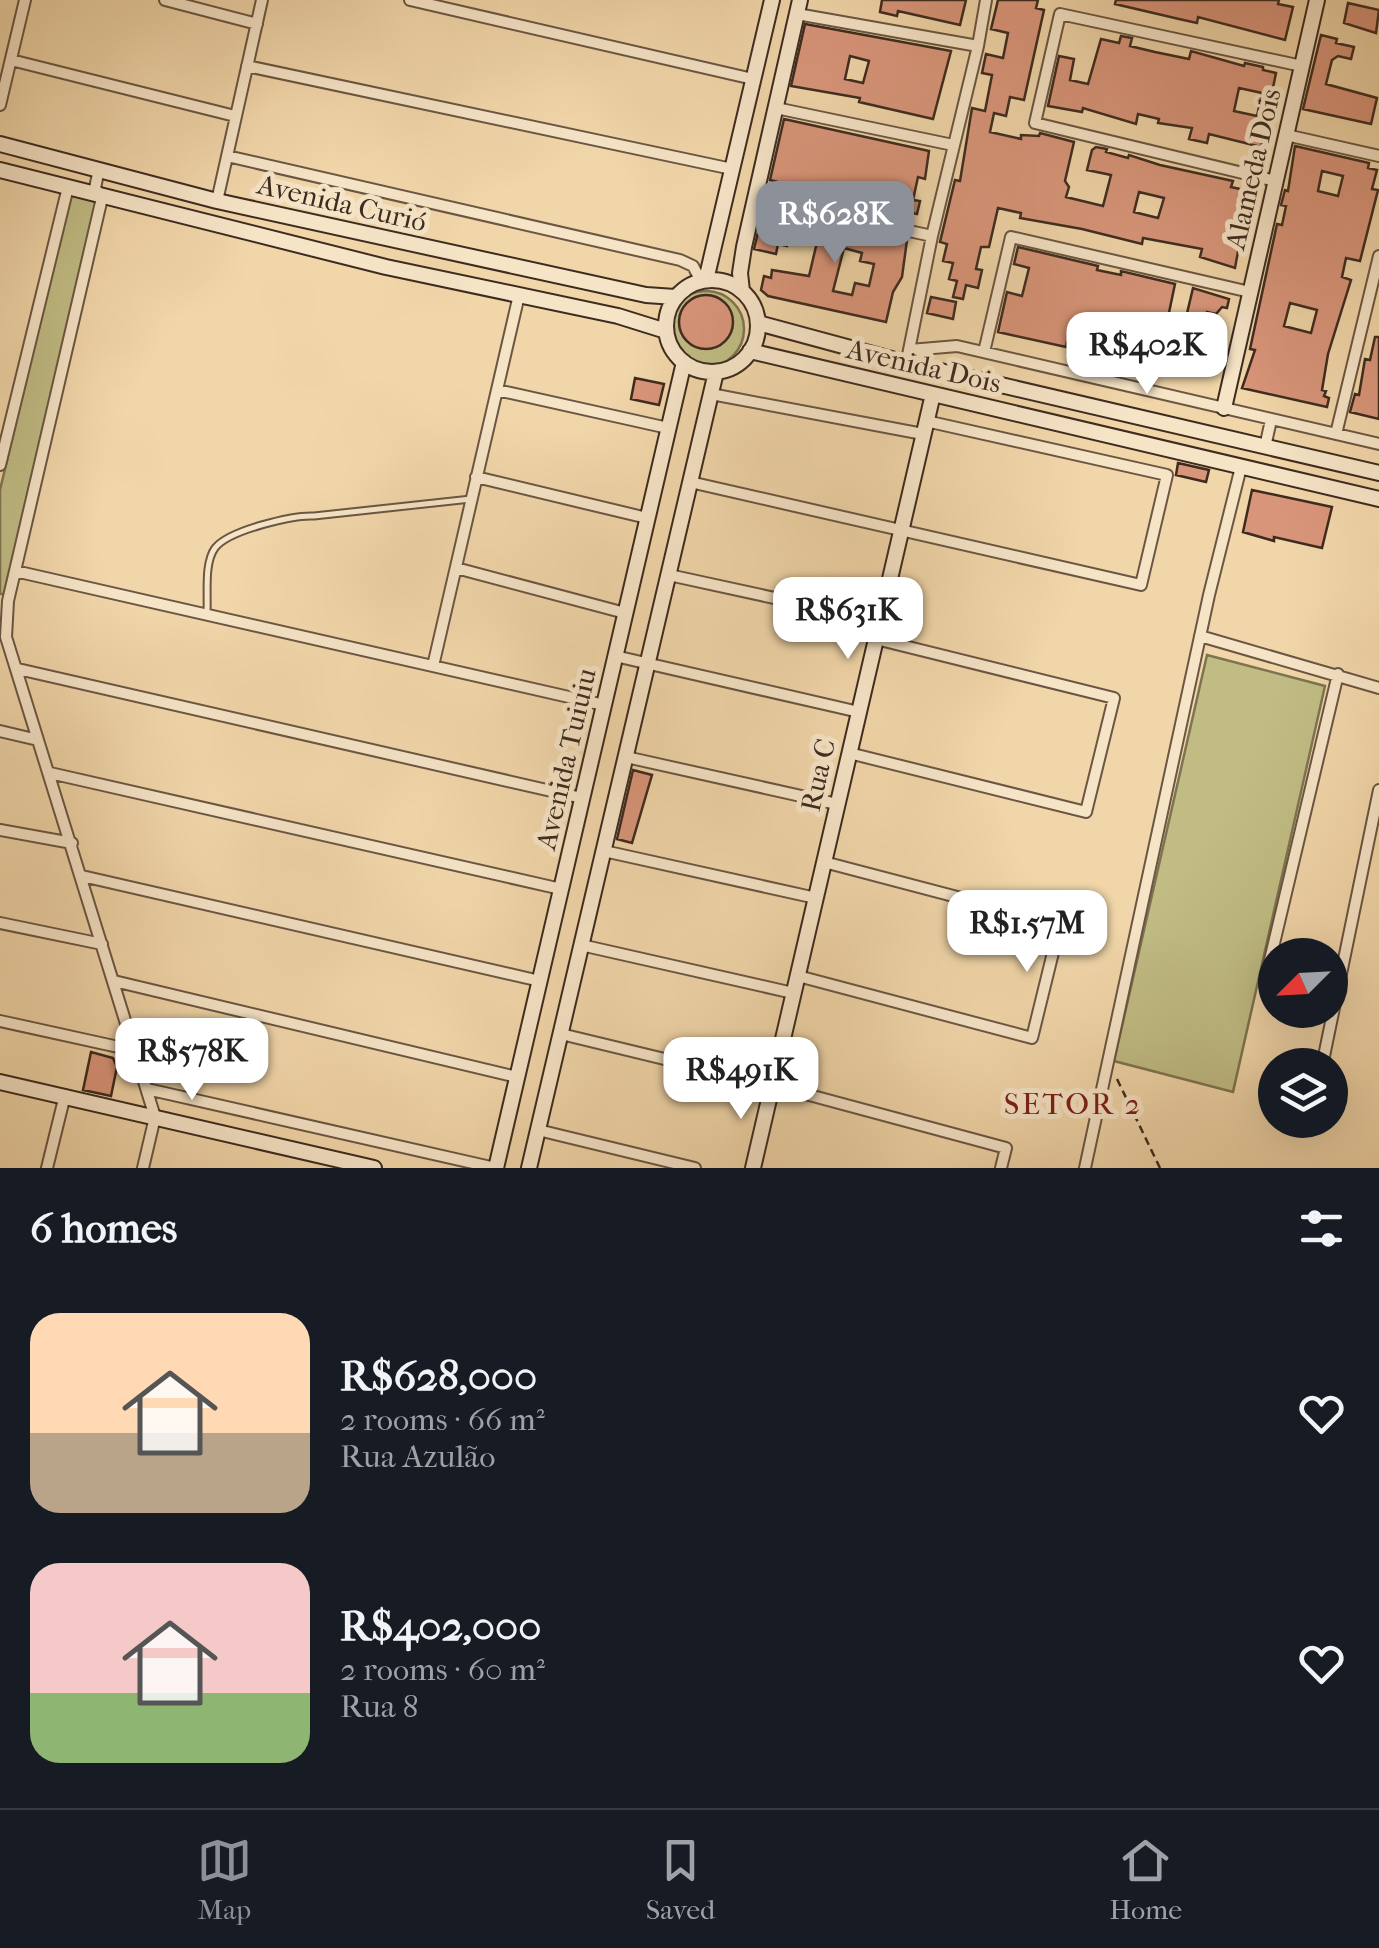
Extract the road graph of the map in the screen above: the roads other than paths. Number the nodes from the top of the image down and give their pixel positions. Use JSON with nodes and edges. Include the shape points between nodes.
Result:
{"nodes":[{"id":1,"x":25,"y":0,"type":"edge"},
{"id":2,"x":165,"y":0,"type":"edge"},
{"id":3,"x":262,"y":0,"type":"edge"},
{"id":4,"x":410,"y":0,"type":"edge"},
{"id":5,"x":772,"y":0,"type":"edge"},
{"id":6,"x":986,"y":0,"type":"edge"},
{"id":7,"x":1317,"y":0,"type":"edge"},
{"id":8,"x":798,"y":7,"type":"edge"},
{"id":9,"x":257,"y":24,"type":"junction"},
{"id":10,"x":978,"y":46,"type":"junction"},
{"id":11,"x":11,"y":60,"type":"junction"},
{"id":12,"x":247,"y":66,"type":"junction"},
{"id":13,"x":1302,"y":66,"type":"junction"},
{"id":14,"x":753,"y":79,"type":"junction"},
{"id":15,"x":0,"y":104,"type":"edge"},
{"id":16,"x":776,"y":108,"type":"junction"},
{"id":17,"x":235,"y":116,"type":"junction"},
{"id":18,"x":1286,"y":135,"type":"junction"},
{"id":19,"x":0,"y":144,"type":"edge"},
{"id":20,"x":954,"y":145,"type":"junction"},
{"id":21,"x":227,"y":156,"type":"junction"},
{"id":22,"x":1379,"y":156,"type":"edge"},
{"id":23,"x":99,"y":169,"type":"junction"},
{"id":24,"x":732,"y":169,"type":"junction"},
{"id":25,"x":0,"y":170,"type":"edge"},
{"id":26,"x":118,"y":174,"type":"junction"},
{"id":27,"x":1276,"y":181,"type":"junction"},
{"id":28,"x":68,"y":187,"type":"junction"},
{"id":29,"x":756,"y":197,"type":"junction"},
{"id":30,"x":102,"y":198,"type":"junction"},
{"id":31,"x":217,"y":201,"type":"junction"},
{"id":32,"x":932,"y":236,"type":"junction"},
{"id":33,"x":1379,"y":256,"type":"edge"},
{"id":34,"x":703,"y":280,"type":"junction"},
{"id":35,"x":742,"y":291,"type":"junction"},
{"id":36,"x":1250,"y":292,"type":"junction"},
{"id":37,"x":519,"y":295,"type":"junction"},
{"id":38,"x":676,"y":297,"type":"junction"},
{"id":39,"x":758,"y":323,"type":"junction"},
{"id":40,"x":666,"y":331,"type":"junction"},
{"id":41,"x":750,"y":351,"type":"junction"},
{"id":42,"x":984,"y":352,"type":"junction"},
{"id":43,"x":908,"y":357,"type":"junction"},
{"id":44,"x":684,"y":362,"type":"junction"},
{"id":45,"x":716,"y":372,"type":"junction"},
{"id":46,"x":497,"y":390,"type":"junction"},
{"id":47,"x":711,"y":394,"type":"junction"},
{"id":48,"x":932,"y":394,"type":"junction"},
{"id":49,"x":1224,"y":408,"type":"junction"},
{"id":50,"x":1271,"y":420,"type":"junction"},
{"id":51,"x":668,"y":428,"type":"junction"},
{"id":52,"x":925,"y":428,"type":"junction"},
{"id":53,"x":1336,"y":434,"type":"junction"},
{"id":54,"x":1379,"y":444,"type":"edge"},
{"id":55,"x":1265,"y":446,"type":"junction"},
{"id":56,"x":0,"y":466,"type":"edge"},
{"id":57,"x":1242,"y":467,"type":"junction"},
{"id":58,"x":1379,"y":472,"type":"edge"},
{"id":59,"x":476,"y":478,"type":"junction"},
{"id":60,"x":690,"y":482,"type":"junction"},
{"id":61,"x":472,"y":498,"type":"junction"},
{"id":62,"x":1379,"y":499,"type":"edge"},
{"id":63,"x":648,"y":518,"type":"junction"},
{"id":64,"x":901,"y":531,"type":"junction"},
{"id":65,"x":456,"y":568,"type":"junction"},
{"id":66,"x":15,"y":571,"type":"junction"},
{"id":67,"x":668,"y":575,"type":"junction"},
{"id":68,"x":4,"y":600,"type":"edge"},
{"id":69,"x":625,"y":613,"type":"junction"},
{"id":70,"x":206,"y":614,"type":"junction"},
{"id":71,"x":880,"y":622,"type":"junction"},
{"id":72,"x":3,"y":636,"type":"edge"},
{"id":73,"x":1200,"y":636,"type":"junction"},
{"id":74,"x":876,"y":639,"type":"junction"},
{"id":75,"x":615,"y":656,"type":"junction"},
{"id":76,"x":648,"y":665,"type":"junction"},
{"id":77,"x":433,"y":666,"type":"junction"},
{"id":78,"x":18,"y":669,"type":"junction"},
{"id":79,"x":1338,"y":674,"type":"junction"},
{"id":80,"x":1379,"y":688,"type":"edge"},
{"id":81,"x":604,"y":705,"type":"junction"},
{"id":82,"x":859,"y":712,"type":"junction"},
{"id":83,"x":0,"y":730,"type":"edge"},
{"id":84,"x":38,"y":740,"type":"junction"},
{"id":85,"x":849,"y":753,"type":"junction"},
{"id":86,"x":626,"y":757,"type":"junction"},
{"id":87,"x":50,"y":774,"type":"junction"},
{"id":88,"x":1379,"y":790,"type":"edge"},
{"id":89,"x":582,"y":798,"type":"junction"},
{"id":90,"x":837,"y":804,"type":"junction"},
{"id":91,"x":0,"y":830,"type":"edge"},
{"id":92,"x":72,"y":843,"type":"junction"},
{"id":93,"x":604,"y":851,"type":"junction"},
{"id":94,"x":824,"y":862,"type":"junction"},
{"id":95,"x":82,"y":876,"type":"junction"},
{"id":96,"x":561,"y":889,"type":"junction"},
{"id":97,"x":816,"y":898,"type":"junction"},
{"id":98,"x":0,"y":924,"type":"edge"},
{"id":99,"x":1275,"y":938,"type":"edge"},
{"id":100,"x":102,"y":944,"type":"junction"},
{"id":101,"x":582,"y":945,"type":"junction"},
{"id":102,"x":798,"y":976,"type":"junction"},
{"id":103,"x":540,"y":981,"type":"junction"},
{"id":104,"x":114,"y":982,"type":"junction"},
{"id":105,"x":794,"y":993,"type":"junction"},
{"id":106,"x":0,"y":1021,"type":"edge"},
{"id":107,"x":560,"y":1034,"type":"junction"},
{"id":108,"x":1326,"y":1048,"type":"edge"},
{"id":109,"x":132,"y":1050,"type":"junction"},
{"id":110,"x":517,"y":1077,"type":"junction"},
{"id":111,"x":0,"y":1082,"type":"edge"},
{"id":112,"x":772,"y":1085,"type":"junction"},
{"id":113,"x":147,"y":1089,"type":"junction"},
{"id":114,"x":64,"y":1095,"type":"junction"},
{"id":115,"x":155,"y":1117,"type":"junction"},
{"id":116,"x":538,"y":1130,"type":"junction"},
{"id":117,"x":47,"y":1168,"type":"edge"},
{"id":118,"x":143,"y":1168,"type":"edge"},
{"id":119,"x":374,"y":1168,"type":"edge"},
{"id":120,"x":496,"y":1168,"type":"edge"},
{"id":121,"x":529,"y":1168,"type":"edge"},
{"id":122,"x":695,"y":1168,"type":"edge"},
{"id":123,"x":753,"y":1168,"type":"edge"},
{"id":124,"x":1001,"y":1168,"type":"edge"},
{"id":125,"x":1085,"y":1168,"type":"edge"}],
"edges":[{"from":1,"to":11,"type":"street"},
{"from":2,"to":9,"type":"street"},
{"from":3,"to":9,"type":"street"},
{"from":4,"to":14,"type":"street"},
{"from":5,"to":14,"type":"main road"},
{"from":6,"to":10,"type":"street"},
{"from":7,"to":13,"type":"main road","name":"Alameda Dois"},
{"from":8,"to":10,"type":"street"},
{"from":8,"to":16,"type":"main road"},
{"from":9,"to":12,"type":"street"},
{"from":10,"to":20,"type":"street"},
{"from":11,"to":15,"type":"street"},
{"from":11,"to":17,"type":"street"},
{"from":12,"to":17,"type":"street"},
{"from":12,"to":24,"type":"street"},
{"from":13,"to":18,"type":"main road","name":"Alameda Dois"},
{"from":13,"to":27,"type":"street","via":[[1060,14],[1035,123]]},
{"from":14,"to":24,"type":"main road"},
{"from":16,"to":20,"type":"street"},
{"from":16,"to":29,"type":"main road"},
{"from":17,"to":21,"type":"street"},
{"from":18,"to":22,"type":"street"},
{"from":18,"to":27,"type":"main road","name":"Alameda Dois"},
{"from":19,"to":23,"type":"main road","name":"Avenida Curió"},
{"from":20,"to":32,"type":"street"},
{"from":21,"to":31,"type":"street"},
{"from":21,"to":34,"type":"street","via":[[669,257],[692,266]]},
{"from":23,"to":26,"type":"main road","name":"Avenida Curió"},
{"from":23,"to":30,"type":"street","via":[[95,188]]},
{"from":24,"to":34,"type":"main road"},
{"from":25,"to":28,"type":"main road","name":"Avenida Curió"},
{"from":26,"to":30,"type":"street"},
{"from":26,"to":31,"type":"main road","name":"Avenida Curió"},
{"from":27,"to":36,"type":"main road","name":"Alameda Dois"},
{"from":28,"to":30,"type":"main road","name":"Avenida Curió"},
{"from":28,"to":56,"type":"street"},
{"from":29,"to":32,"type":"street"},
{"from":29,"to":35,"type":"main road"},
{"from":30,"to":37,"type":"main road","name":"Avenida Curió"},
{"from":30,"to":66,"type":"street"},
{"from":31,"to":38,"type":"main road","name":"Avenida Curió"},
{"from":32,"to":43,"type":"street"},
{"from":33,"to":53,"type":"street"},
{"from":34,"to":35,"type":"main road"},
{"from":34,"to":38,"type":"main road"},
{"from":35,"to":39,"type":"main road"},
{"from":36,"to":42,"type":"street","via":[[1011,237]]},
{"from":36,"to":49,"type":"main road","name":"Alameda Dois"},
{"from":37,"to":40,"type":"main road","name":"Avenida Curió"},
{"from":37,"to":46,"type":"street"},
{"from":38,"to":40,"type":"main road"},
{"from":39,"to":41,"type":"main road"},
{"from":39,"to":43,"type":"main road","name":"Avenida Dois"},
{"from":40,"to":44,"type":"main road"},
{"from":41,"to":45,"type":"main road"},
{"from":41,"to":48,"type":"main road","name":"Avenida Dois"},
{"from":42,"to":43,"type":"street","via":[[956,346]]},
{"from":42,"to":49,"type":"street"},
{"from":43,"to":55,"type":"main road","name":"Avenida Dois"},
{"from":44,"to":45,"type":"main road"},
{"from":44,"to":51,"type":"main road","name":"Avenida Tuiuiu"},
{"from":45,"to":47,"type":"main road","name":"Avenida Tuiuiu"},
{"from":46,"to":51,"type":"street"},
{"from":46,"to":59,"type":"street"},
{"from":47,"to":52,"type":"street"},
{"from":47,"to":60,"type":"main road","name":"Avenida Tuiuiu"},
{"from":48,"to":52,"type":"main road","name":"Rua C"},
{"from":48,"to":57,"type":"main road","name":"Avenida Dois"},
{"from":49,"to":50,"type":"street"},
{"from":50,"to":53,"type":"street"},
{"from":50,"to":55,"type":"street"},
{"from":51,"to":63,"type":"main road","name":"Avenida Tuiuiu"},
{"from":52,"to":64,"type":"main road","name":"Rua C"},
{"from":52,"to":64,"type":"street","via":[[1167,475],[1141,585]]},
{"from":53,"to":54,"type":"street"},
{"from":55,"to":58,"type":"main road","name":"Avenida Dois"},
{"from":57,"to":62,"type":"main road","name":"Avenida Dois"},
{"from":57,"to":73,"type":"street"},
{"from":59,"to":61,"type":"street"},
{"from":59,"to":63,"type":"street"},
{"from":60,"to":64,"type":"street"},
{"from":60,"to":67,"type":"main road","name":"Avenida Tuiuiu"},
{"from":61,"to":65,"type":"street"},
{"from":61,"to":70,"type":"lane","via":[[296,515],[229,538],[210,562]]},
{"from":63,"to":69,"type":"main road","name":"Avenida Tuiuiu"},
{"from":64,"to":71,"type":"main road","name":"Rua C"},
{"from":65,"to":69,"type":"street"},
{"from":65,"to":77,"type":"street"},
{"from":66,"to":68,"type":"street"},
{"from":66,"to":70,"type":"street"},
{"from":67,"to":71,"type":"street"},
{"from":67,"to":76,"type":"main road","name":"Avenida Tuiuiu"},
{"from":68,"to":72,"type":"street"},
{"from":69,"to":75,"type":"main road","name":"Avenida Tuiuiu"},
{"from":70,"to":77,"type":"street"},
{"from":71,"to":74,"type":"main road","name":"Rua C"},
{"from":72,"to":78,"type":"street"},
{"from":73,"to":79,"type":"street"},
{"from":73,"to":125,"type":"street"},
{"from":74,"to":82,"type":"main road","name":"Rua C"},
{"from":74,"to":85,"type":"street","via":[[1114,698],[1086,812]]},
{"from":75,"to":76,"type":"street"},
{"from":75,"to":81,"type":"main road","name":"Avenida Tuiuiu"},
{"from":76,"to":82,"type":"street"},
{"from":76,"to":86,"type":"main road","name":"Avenida Tuiuiu"},
{"from":77,"to":81,"type":"street"},
{"from":78,"to":84,"type":"street"},
{"from":78,"to":89,"type":"street"},
{"from":79,"to":80,"type":"street"},
{"from":79,"to":99,"type":"street"},
{"from":81,"to":89,"type":"main road","name":"Avenida Tuiuiu"},
{"from":82,"to":85,"type":"main road","name":"Rua C"},
{"from":83,"to":84,"type":"street"},
{"from":84,"to":87,"type":"street"},
{"from":85,"to":90,"type":"main road","name":"Rua C"},
{"from":86,"to":90,"type":"street"},
{"from":86,"to":93,"type":"main road","name":"Avenida Tuiuiu"},
{"from":87,"to":92,"type":"street"},
{"from":87,"to":96,"type":"street"},
{"from":88,"to":108,"type":"street"},
{"from":89,"to":96,"type":"main road","name":"Avenida Tuiuiu"},
{"from":90,"to":94,"type":"main road","name":"Rua C"},
{"from":91,"to":92,"type":"street"},
{"from":92,"to":95,"type":"street"},
{"from":93,"to":97,"type":"street"},
{"from":93,"to":101,"type":"main road","name":"Avenida Tuiuiu"},
{"from":94,"to":97,"type":"main road","name":"Rua C"},
{"from":94,"to":102,"type":"street","via":[[1060,924],[1032,1038]]},
{"from":95,"to":100,"type":"street"},
{"from":95,"to":103,"type":"street"},
{"from":96,"to":103,"type":"main road","name":"Avenida Tuiuiu"},
{"from":97,"to":102,"type":"main road","name":"Rua C"},
{"from":98,"to":100,"type":"street"},
{"from":100,"to":104,"type":"street"},
{"from":101,"to":105,"type":"street"},
{"from":101,"to":107,"type":"main road","name":"Avenida Tuiuiu"},
{"from":102,"to":105,"type":"main road","name":"Rua C"},
{"from":103,"to":110,"type":"main road","name":"Avenida Tuiuiu"},
{"from":104,"to":109,"type":"street"},
{"from":104,"to":110,"type":"street"},
{"from":105,"to":112,"type":"main road","name":"Rua C"},
{"from":106,"to":109,"type":"street"},
{"from":107,"to":112,"type":"street"},
{"from":107,"to":116,"type":"main road","name":"Avenida Tuiuiu"},
{"from":109,"to":113,"type":"street"},
{"from":110,"to":120,"type":"main road","name":"Avenida Tuiuiu"},
{"from":111,"to":114,"type":"main road"},
{"from":112,"to":123,"type":"main road","name":"Rua C"},
{"from":112,"to":124,"type":"street","via":[[1006,1148]]},
{"from":113,"to":115,"type":"street"},
{"from":113,"to":120,"type":"street"},
{"from":114,"to":115,"type":"main road"},
{"from":114,"to":117,"type":"street"},
{"from":115,"to":118,"type":"street"},
{"from":115,"to":119,"type":"main road"},
{"from":116,"to":121,"type":"main road","name":"Avenida Tuiuiu"},
{"from":116,"to":122,"type":"street"}]}
